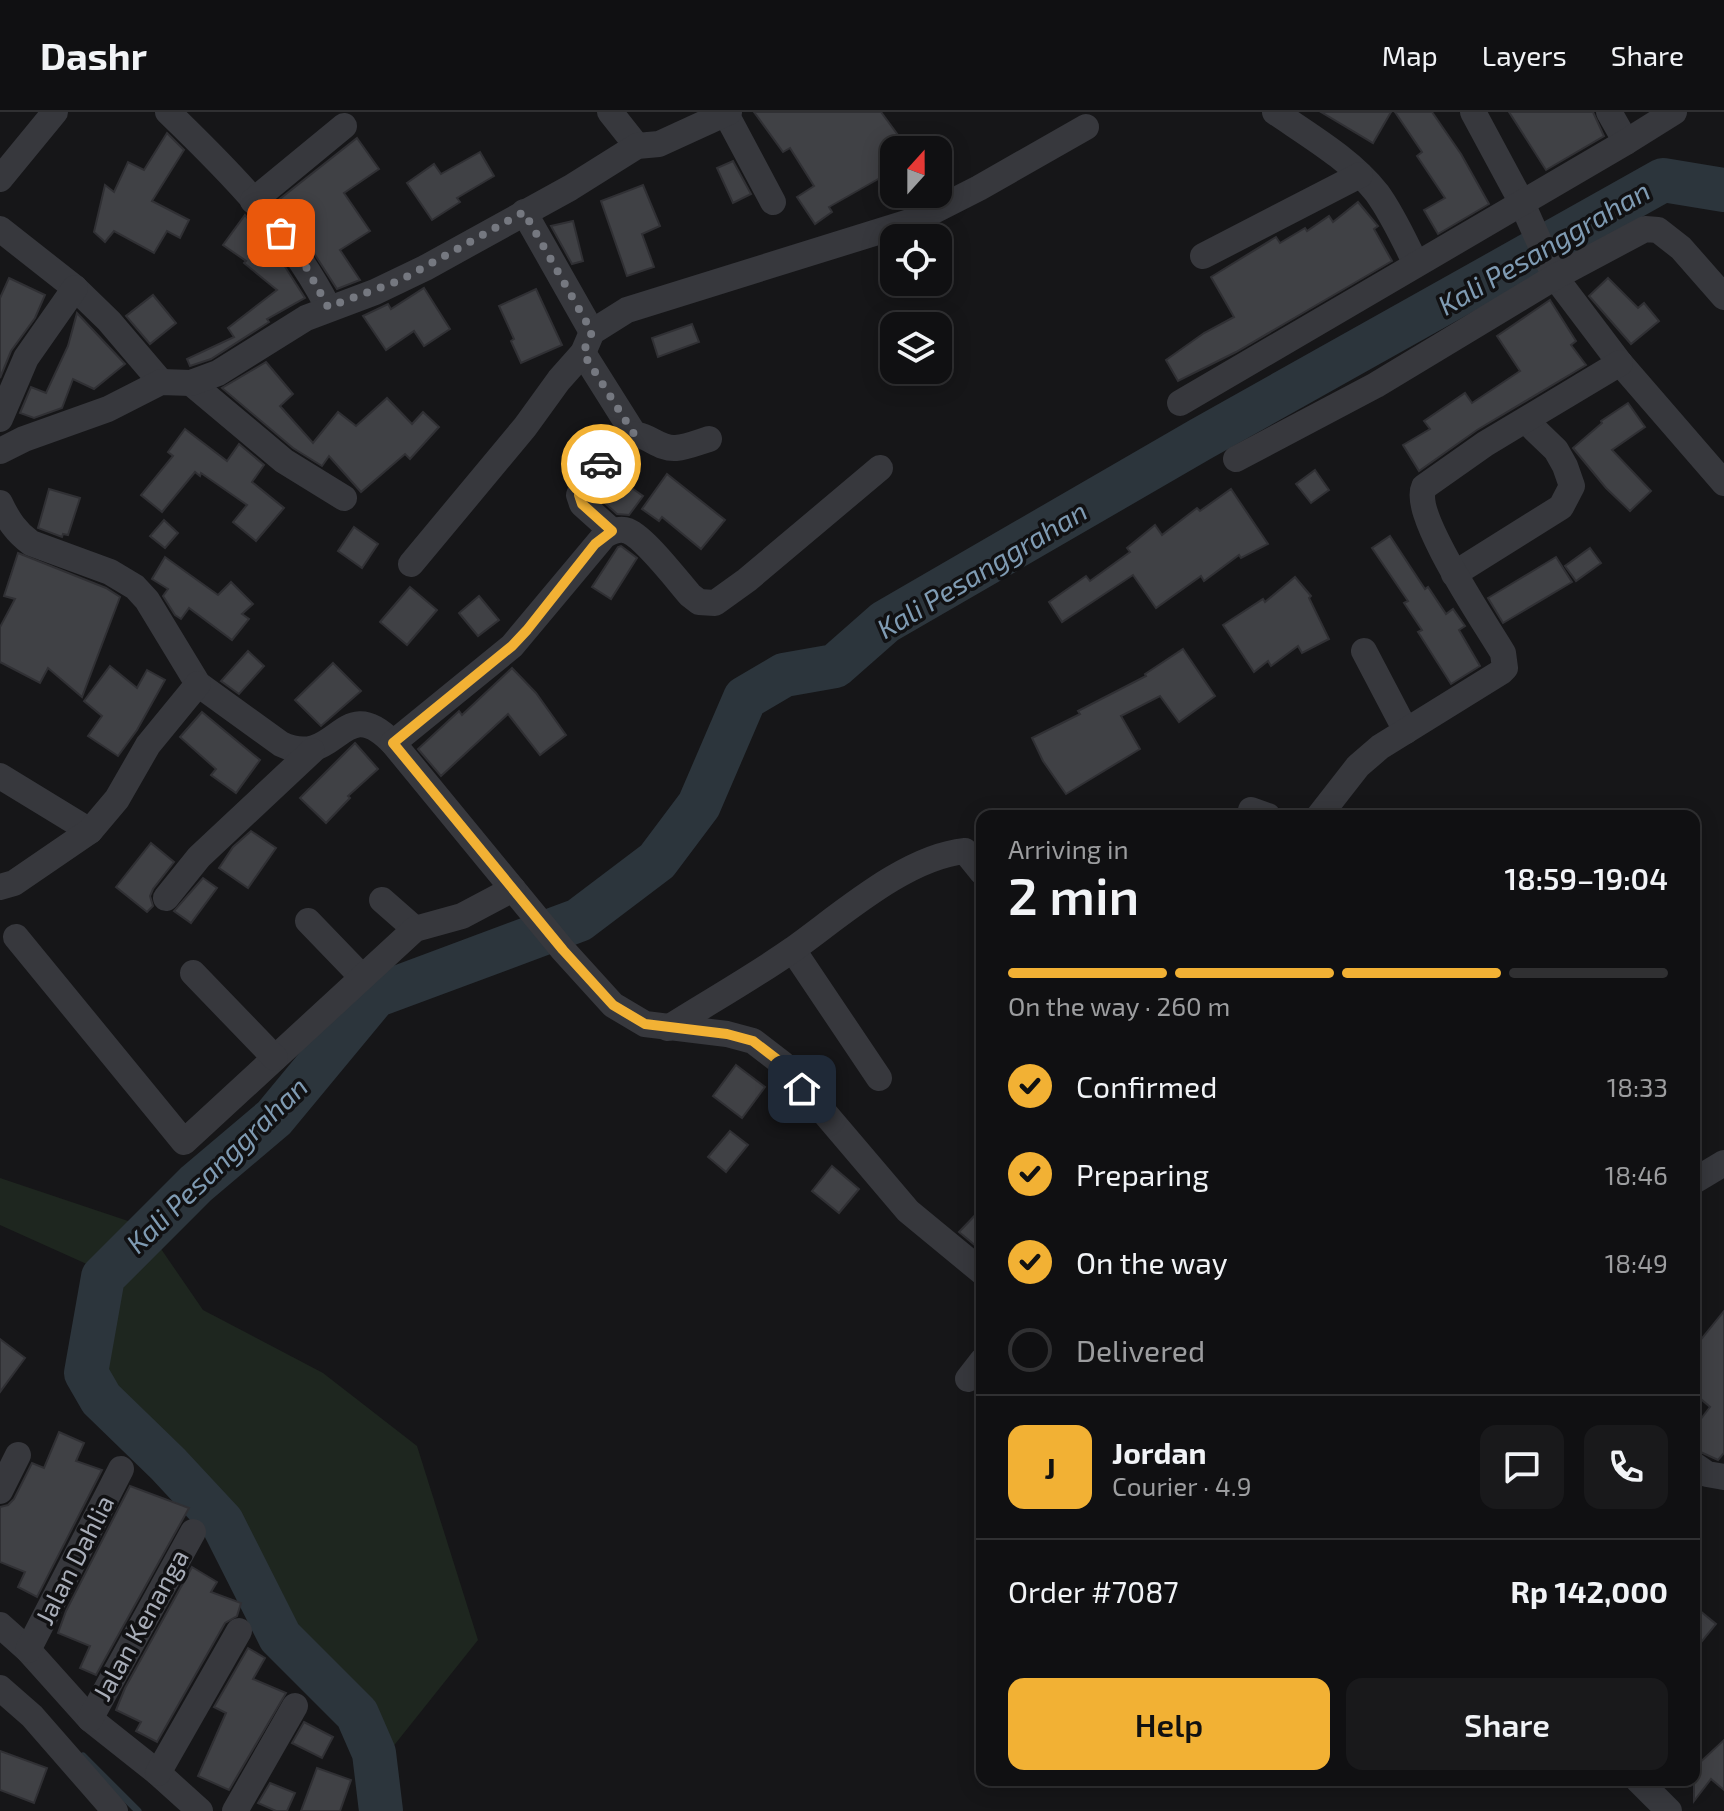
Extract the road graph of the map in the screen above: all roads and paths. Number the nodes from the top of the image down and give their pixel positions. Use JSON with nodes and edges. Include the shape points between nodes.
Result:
{"nodes":[{"id":1,"x":55,"y":112,"type":"edge"},
{"id":2,"x":168,"y":112,"type":"edge"},
{"id":3,"x":610,"y":112,"type":"edge"},
{"id":4,"x":727,"y":112,"type":"edge"},
{"id":5,"x":1275,"y":112,"type":"edge"},
{"id":6,"x":1473,"y":112,"type":"edge"},
{"id":7,"x":1609,"y":112,"type":"edge"},
{"id":8,"x":1674,"y":112,"type":"edge"},
{"id":9,"x":344,"y":126,"type":"dead end"},
{"id":10,"x":1086,"y":127,"type":"dead end"},
{"id":11,"x":1626,"y":142,"type":"junction"},
{"id":12,"x":637,"y":146,"type":"junction"},
{"id":13,"x":1360,"y":175,"type":"junction"},
{"id":14,"x":0,"y":179,"type":"edge"},
{"id":15,"x":253,"y":201,"type":"junction"},
{"id":16,"x":773,"y":202,"type":"dead end"},
{"id":17,"x":1526,"y":210,"type":"junction"},
{"id":18,"x":524,"y":212,"type":"junction"},
{"id":19,"x":0,"y":229,"type":"edge"},
{"id":20,"x":1203,"y":256,"type":"dead end"},
{"id":21,"x":1416,"y":264,"type":"junction"},
{"id":22,"x":1550,"y":267,"type":"junction"},
{"id":23,"x":75,"y":288,"type":"junction"},
{"id":24,"x":1724,"y":297,"type":"edge"},
{"id":25,"x":328,"y":307,"type":"junction"},
{"id":26,"x":587,"y":342,"type":"junction"},
{"id":27,"x":1620,"y":363,"type":"junction"},
{"id":28,"x":161,"y":382,"type":"junction"},
{"id":29,"x":191,"y":383,"type":"junction"},
{"id":30,"x":1180,"y":403,"type":"dead end"},
{"id":31,"x":0,"y":419,"type":"edge"},
{"id":32,"x":1526,"y":421,"type":"junction"},
{"id":33,"x":634,"y":434,"type":"junction"},
{"id":34,"x":709,"y":439,"type":"dead end"},
{"id":35,"x":0,"y":451,"type":"edge"},
{"id":36,"x":1236,"y":459,"type":"dead end"},
{"id":37,"x":880,"y":468,"type":"dead end"},
{"id":38,"x":1724,"y":483,"type":"edge"},
{"id":39,"x":344,"y":498,"type":"dead end"},
{"id":40,"x":0,"y":503,"type":"edge"},
{"id":41,"x":612,"y":531,"type":"junction"},
{"id":42,"x":411,"y":564,"type":"dead end"},
{"id":43,"x":1454,"y":574,"type":"junction"},
{"id":44,"x":1364,"y":651,"type":"dead end"},
{"id":45,"x":198,"y":684,"type":"junction"},
{"id":46,"x":1406,"y":731,"type":"junction"},
{"id":47,"x":393,"y":743,"type":"junction"},
{"id":48,"x":312,"y":751,"type":"junction"},
{"id":49,"x":0,"y":776,"type":"edge"},
{"id":50,"x":1324,"y":810,"type":"edge"},
{"id":51,"x":90,"y":831,"type":"junction"},
{"id":52,"x":976,"y":865,"type":"edge"},
{"id":53,"x":0,"y":887,"type":"edge"},
{"id":54,"x":513,"y":889,"type":"junction"},
{"id":55,"x":166,"y":898,"type":"dead end"},
{"id":56,"x":382,"y":900,"type":"dead end"},
{"id":57,"x":308,"y":921,"type":"dead end"},
{"id":58,"x":415,"y":929,"type":"junction"},
{"id":59,"x":16,"y":937,"type":"dead end"},
{"id":60,"x":793,"y":950,"type":"junction"},
{"id":61,"x":193,"y":973,"type":"dead end"},
{"id":62,"x":362,"y":977,"type":"junction"},
{"id":63,"x":668,"y":1028,"type":"junction"},
{"id":64,"x":275,"y":1058,"type":"junction"},
{"id":65,"x":879,"y":1078,"type":"dead end"},
{"id":66,"x":1724,"y":1163,"type":"edge"},
{"id":67,"x":1700,"y":1177,"type":"edge"},
{"id":68,"x":976,"y":1267,"type":"edge"},
{"id":69,"x":18,"y":1455,"type":"dead end"},
{"id":70,"x":121,"y":1469,"type":"dead end"},
{"id":71,"x":1700,"y":1469,"type":"edge"},
{"id":72,"x":1724,"y":1477,"type":"edge"},
{"id":73,"x":0,"y":1491,"type":"edge"},
{"id":74,"x":193,"y":1532,"type":"dead end"},
{"id":75,"x":0,"y":1625,"type":"edge"},
{"id":76,"x":239,"y":1631,"type":"dead end"},
{"id":77,"x":28,"y":1650,"type":"junction"},
{"id":78,"x":0,"y":1688,"type":"edge"},
{"id":79,"x":295,"y":1706,"type":"dead end"},
{"id":80,"x":90,"y":1719,"type":"junction"},
{"id":81,"x":158,"y":1773,"type":"junction"},
{"id":82,"x":1644,"y":1786,"type":"edge"},
{"id":83,"x":115,"y":1811,"type":"edge"},
{"id":84,"x":200,"y":1811,"type":"edge"},
{"id":85,"x":235,"y":1811,"type":"edge"},
{"id":86,"x":1669,"y":1811,"type":"edge"}],
"edges":[{"from":1,"to":14,"type":"street"},
{"from":2,"to":15,"type":"street"},
{"from":3,"to":12,"type":"street"},
{"from":4,"to":12,"type":"street","via":[[659,144]]},
{"from":4,"to":16,"type":"street"},
{"from":5,"to":13,"type":"street"},
{"from":6,"to":17,"type":"street"},
{"from":7,"to":11,"type":"street"},
{"from":8,"to":11,"type":"street"},
{"from":9,"to":15,"type":"street"},
{"from":10,"to":26,"type":"street","via":[[916,220],[627,310]]},
{"from":11,"to":17,"type":"street"},
{"from":12,"to":18,"type":"street"},
{"from":13,"to":20,"type":"street"},
{"from":13,"to":21,"type":"street","via":[[1386,207]]},
{"from":15,"to":25,"type":"street","via":[[297,254]]},
{"from":17,"to":21,"type":"street"},
{"from":17,"to":22,"type":"street"},
{"from":18,"to":25,"type":"street","via":[[401,280]]},
{"from":18,"to":26,"type":"street"},
{"from":19,"to":23,"type":"street"},
{"from":21,"to":30,"type":"street"},
{"from":22,"to":24,"type":"street","via":[[1645,229],[1658,230]]},
{"from":22,"to":27,"type":"street"},
{"from":22,"to":36,"type":"street","via":[[1376,385]]},
{"from":23,"to":28,"type":"street"},
{"from":23,"to":31,"type":"street","via":[[26,358]]},
{"from":25,"to":29,"type":"street","via":[[218,373]]},
{"from":26,"to":33,"type":"street"},
{"from":26,"to":42,"type":"street","via":[[525,427]]},
{"from":27,"to":32,"type":"street"},
{"from":27,"to":38,"type":"street"},
{"from":28,"to":29,"type":"street"},
{"from":28,"to":35,"type":"street"},
{"from":29,"to":39,"type":"street","via":[[284,461]]},
{"from":32,"to":43,"type":"street","via":[[1424,487],[1425,515]]},
{"from":32,"to":43,"type":"street","via":[[1562,458],[1572,486],[1568,497],[1561,507]]},
{"from":33,"to":34,"type":"street","via":[[676,449]]},
{"from":33,"to":41,"type":"street","via":[[621,439],[579,495]]},
{"from":37,"to":41,"type":"street","via":[[747,580],[708,605],[690,595],[630,531]]},
{"from":40,"to":45,"type":"street","via":[[8,521],[31,543],[110,572],[135,587]]},
{"from":41,"to":47,"type":"street","via":[[595,544],[512,646]]},
{"from":43,"to":46,"type":"street","via":[[1503,653],[1505,668]]},
{"from":44,"to":46,"type":"street"},
{"from":45,"to":48,"type":"street","via":[[281,744]]},
{"from":45,"to":51,"type":"street","via":[[148,745],[117,799]]},
{"from":46,"to":50,"type":"street","via":[[1358,766]]},
{"from":47,"to":48,"type":"street","via":[[379,730],[360,724]]},
{"from":47,"to":54,"type":"street"},
{"from":48,"to":55,"type":"street","via":[[208,847]]},
{"from":49,"to":51,"type":"street"},
{"from":51,"to":53,"type":"street"},
{"from":52,"to":60,"type":"street","via":[[965,851],[948,853],[898,876]]},
{"from":54,"to":58,"type":"street","via":[[462,916]]},
{"from":54,"to":63,"type":"street","via":[[613,1005],[645,1024]]},
{"from":56,"to":58,"type":"street"},
{"from":57,"to":62,"type":"street"},
{"from":58,"to":62,"type":"street"},
{"from":59,"to":64,"type":"street","via":[[184,1142]]},
{"from":60,"to":63,"type":"street"},
{"from":60,"to":65,"type":"street"},
{"from":61,"to":64,"type":"street"},
{"from":62,"to":64,"type":"street"},
{"from":63,"to":68,"type":"street","via":[[753,1041],[783,1064],[891,1193]]},
{"from":66,"to":67,"type":"street"},
{"from":69,"to":73,"type":"street"},
{"from":70,"to":77,"type":"street","name":"Jalan Dahlia"},
{"from":71,"to":72,"type":"street"},
{"from":74,"to":80,"type":"street","name":"Jalan Kenanga"},
{"from":75,"to":77,"type":"street"},
{"from":76,"to":81,"type":"street"},
{"from":77,"to":80,"type":"street"},
{"from":78,"to":83,"type":"street","via":[[32,1716]]},
{"from":79,"to":85,"type":"street"},
{"from":80,"to":81,"type":"street"},
{"from":81,"to":84,"type":"street"},
{"from":82,"to":86,"type":"street"}]}
